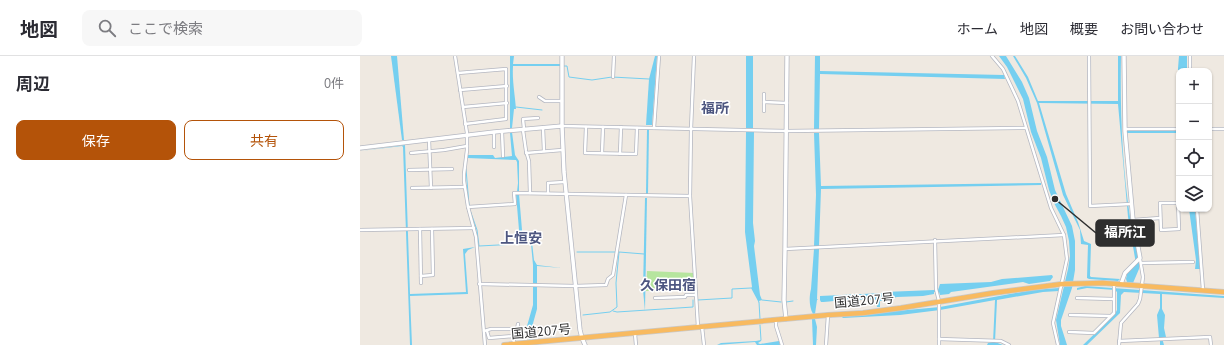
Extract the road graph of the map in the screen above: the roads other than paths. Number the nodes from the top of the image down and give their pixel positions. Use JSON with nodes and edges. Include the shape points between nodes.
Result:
{"nodes":[{"id":1,"x":455,"y":56,"type":"edge"},
{"id":2,"x":562,"y":56,"type":"edge"},
{"id":3,"x":614,"y":56,"type":"edge"},
{"id":4,"x":659,"y":56,"type":"edge"},
{"id":5,"x":694,"y":56,"type":"edge"},
{"id":6,"x":787,"y":56,"type":"edge"},
{"id":7,"x":992,"y":56,"type":"edge"},
{"id":8,"x":1088,"y":56,"type":"edge"},
{"id":9,"x":1124,"y":56,"type":"edge"},
{"id":10,"x":1190,"y":56,"type":"edge"},
{"id":11,"x":1190,"y":68,"type":"edge"},
{"id":12,"x":458,"y":73,"type":"junction"},
{"id":13,"x":613,"y":77,"type":"dead end"},
{"id":14,"x":507,"y":86,"type":"junction"},
{"id":15,"x":460,"y":90,"type":"junction"},
{"id":16,"x":764,"y":94,"type":"dead end"},
{"id":17,"x":539,"y":97,"type":"dead end"},
{"id":18,"x":562,"y":101,"type":"junction"},
{"id":19,"x":764,"y":102,"type":"junction"},
{"id":20,"x":507,"y":103,"type":"junction"},
{"id":21,"x":787,"y":103,"type":"junction"},
{"id":22,"x":463,"y":107,"type":"junction"},
{"id":23,"x":764,"y":111,"type":"dead end"},
{"id":24,"x":538,"y":118,"type":"dead end"},
{"id":25,"x":465,"y":124,"type":"junction"},
{"id":26,"x":562,"y":126,"type":"junction"},
{"id":27,"x":586,"y":127,"type":"junction"},
{"id":28,"x":603,"y":127,"type":"junction"},
{"id":29,"x":543,"y":128,"type":"junction"},
{"id":30,"x":621,"y":128,"type":"junction"},
{"id":31,"x":637,"y":128,"type":"junction"},
{"id":32,"x":654,"y":128,"type":"junction"},
{"id":33,"x":1026,"y":128,"type":"junction"},
{"id":34,"x":691,"y":129,"type":"junction"},
{"id":35,"x":1125,"y":129,"type":"junction"},
{"id":36,"x":1176,"y":129,"type":"edge"},
{"id":37,"x":1212,"y":129,"type":"edge"},
{"id":38,"x":1224,"y":129,"type":"edge"},
{"id":39,"x":523,"y":130,"type":"junction"},
{"id":40,"x":787,"y":131,"type":"junction"},
{"id":41,"x":494,"y":132,"type":"junction"},
{"id":42,"x":502,"y":132,"type":"junction"},
{"id":43,"x":466,"y":136,"type":"junction"},
{"id":44,"x":429,"y":140,"type":"junction"},
{"id":45,"x":467,"y":146,"type":"junction"},
{"id":46,"x":494,"y":147,"type":"dead end"},
{"id":47,"x":360,"y":148,"type":"edge"},
{"id":48,"x":562,"y":150,"type":"junction"},
{"id":49,"x":430,"y":151,"type":"junction"},
{"id":50,"x":544,"y":151,"type":"junction"},
{"id":51,"x":411,"y":153,"type":"dead end"},
{"id":52,"x":526,"y":153,"type":"junction"},
{"id":53,"x":602,"y":153,"type":"junction"},
{"id":54,"x":620,"y":154,"type":"junction"},
{"id":55,"x":503,"y":156,"type":"dead end"},
{"id":56,"x":452,"y":169,"type":"dead end"},
{"id":57,"x":409,"y":170,"type":"dead end"},
{"id":58,"x":430,"y":170,"type":"junction"},
{"id":59,"x":564,"y":182,"type":"junction"},
{"id":60,"x":465,"y":187,"type":"junction"},
{"id":61,"x":412,"y":188,"type":"dead end"},
{"id":62,"x":431,"y":188,"type":"junction"},
{"id":63,"x":530,"y":193,"type":"junction"},
{"id":64,"x":548,"y":193,"type":"junction"},
{"id":65,"x":566,"y":193,"type":"junction"},
{"id":66,"x":626,"y":195,"type":"junction"},
{"id":67,"x":690,"y":196,"type":"junction"},
{"id":68,"x":1131,"y":204,"type":"junction"},
{"id":69,"x":468,"y":207,"type":"junction"},
{"id":70,"x":1197,"y":212,"type":"edge"},
{"id":71,"x":1160,"y":218,"type":"junction"},
{"id":72,"x":1133,"y":220,"type":"junction"},
{"id":73,"x":474,"y":228,"type":"junction"},
{"id":74,"x":420,"y":229,"type":"junction"},
{"id":75,"x":432,"y":229,"type":"junction"},
{"id":76,"x":360,"y":230,"type":"edge"},
{"id":77,"x":1064,"y":235,"type":"junction"},
{"id":78,"x":935,"y":240,"type":"junction"},
{"id":79,"x":785,"y":249,"type":"junction"},
{"id":80,"x":1140,"y":258,"type":"junction"},
{"id":81,"x":1193,"y":262,"type":"dead end"},
{"id":82,"x":1141,"y":263,"type":"junction"},
{"id":83,"x":421,"y":276,"type":"junction"},
{"id":84,"x":422,"y":283,"type":"dead end"},
{"id":85,"x":479,"y":284,"type":"junction"},
{"id":86,"x":1062,"y":284,"type":"junction"},
{"id":87,"x":1121,"y":284,"type":"junction"},
{"id":88,"x":575,"y":286,"type":"junction"},
{"id":89,"x":1113,"y":287,"type":"junction"},
{"id":90,"x":1142,"y":288,"type":"junction"},
{"id":91,"x":1203,"y":290,"type":"junction"},
{"id":92,"x":1224,"y":292,"type":"edge"},
{"id":93,"x":695,"y":295,"type":"junction"},
{"id":94,"x":654,"y":298,"type":"dead end"},
{"id":95,"x":1078,"y":298,"type":"dead end"},
{"id":96,"x":1113,"y":299,"type":"junction"},
{"id":97,"x":939,"y":304,"type":"junction"},
{"id":98,"x":828,"y":315,"type":"junction"},
{"id":99,"x":1070,"y":315,"type":"dead end"},
{"id":100,"x":1110,"y":316,"type":"junction"},
{"id":101,"x":786,"y":319,"type":"junction"},
{"id":102,"x":776,"y":320,"type":"junction"},
{"id":103,"x":518,"y":324,"type":"dead end"},
{"id":104,"x":700,"y":327,"type":"junction"},
{"id":105,"x":513,"y":329,"type":"junction"},
{"id":106,"x":485,"y":331,"type":"junction"},
{"id":107,"x":1069,"y":332,"type":"dead end"},
{"id":108,"x":635,"y":333,"type":"junction"},
{"id":109,"x":514,"y":336,"type":"junction"},
{"id":110,"x":582,"y":338,"type":"junction"},
{"id":111,"x":939,"y":339,"type":"junction"},
{"id":112,"x":562,"y":342,"type":"edge"},
{"id":113,"x":1119,"y":343,"type":"edge"},
{"id":114,"x":514,"y":344,"type":"edge"},
{"id":115,"x":485,"y":345,"type":"edge"},
{"id":116,"x":504,"y":345,"type":"edge"},
{"id":117,"x":585,"y":345,"type":"edge"},
{"id":118,"x":636,"y":345,"type":"edge"},
{"id":119,"x":704,"y":345,"type":"edge"},
{"id":120,"x":782,"y":345,"type":"edge"},
{"id":121,"x":826,"y":345,"type":"edge"},
{"id":122,"x":939,"y":345,"type":"edge"},
{"id":123,"x":1009,"y":345,"type":"edge"},
{"id":124,"x":1054,"y":345,"type":"edge"},
{"id":125,"x":1058,"y":345,"type":"edge"},
{"id":126,"x":1211,"y":345,"type":"edge"}],
"edges":[{"from":1,"to":12,"type":"street"},
{"from":2,"to":18,"type":"street"},
{"from":3,"to":13,"type":"street"},
{"from":4,"to":32,"type":"street"},
{"from":5,"to":34,"type":"street"},
{"from":6,"to":21,"type":"street"},
{"from":7,"to":33,"type":"street","via":[[1003,69],[1018,101]]},
{"from":8,"to":68,"type":"street","via":[[1090,206]]},
{"from":9,"to":35,"type":"street"},
{"from":10,"to":11,"type":"street"},
{"from":12,"to":14,"type":"street","via":[[506,69]]},
{"from":12,"to":15,"type":"street"},
{"from":14,"to":15,"type":"street"},
{"from":14,"to":20,"type":"street"},
{"from":15,"to":22,"type":"street"},
{"from":16,"to":19,"type":"street"},
{"from":17,"to":18,"type":"street","via":[[545,101]]},
{"from":18,"to":26,"type":"street"},
{"from":19,"to":21,"type":"street"},
{"from":19,"to":23,"type":"street"},
{"from":20,"to":22,"type":"street"},
{"from":20,"to":25,"type":"street","via":[[506,119]]},
{"from":21,"to":40,"type":"street"},
{"from":22,"to":25,"type":"street"},
{"from":24,"to":39,"type":"street","via":[[523,119]]},
{"from":25,"to":43,"type":"street"},
{"from":26,"to":27,"type":"street"},
{"from":26,"to":29,"type":"street"},
{"from":26,"to":48,"type":"street"},
{"from":27,"to":28,"type":"street"},
{"from":27,"to":53,"type":"street","via":[[585,153]]},
{"from":28,"to":30,"type":"street"},
{"from":28,"to":53,"type":"street"},
{"from":29,"to":39,"type":"street"},
{"from":29,"to":50,"type":"street"},
{"from":30,"to":31,"type":"street"},
{"from":30,"to":54,"type":"street"},
{"from":31,"to":32,"type":"street"},
{"from":31,"to":54,"type":"street","via":[[636,154]]},
{"from":32,"to":34,"type":"street"},
{"from":33,"to":40,"type":"street"},
{"from":33,"to":77,"type":"street","via":[[1051,208]]},
{"from":34,"to":40,"type":"street"},
{"from":34,"to":67,"type":"street"},
{"from":35,"to":36,"type":"street"},
{"from":35,"to":68,"type":"street"},
{"from":37,"to":38,"type":"street"},
{"from":39,"to":42,"type":"street"},
{"from":39,"to":52,"type":"street"},
{"from":40,"to":79,"type":"street"},
{"from":41,"to":42,"type":"street"},
{"from":41,"to":43,"type":"street"},
{"from":41,"to":46,"type":"street"},
{"from":42,"to":55,"type":"street"},
{"from":43,"to":44,"type":"street"},
{"from":43,"to":45,"type":"street"},
{"from":44,"to":47,"type":"street"},
{"from":44,"to":49,"type":"street"},
{"from":45,"to":49,"type":"street"},
{"from":45,"to":60,"type":"street"},
{"from":48,"to":50,"type":"street"},
{"from":48,"to":59,"type":"street"},
{"from":49,"to":51,"type":"street"},
{"from":49,"to":58,"type":"street"},
{"from":50,"to":52,"type":"street"},
{"from":52,"to":63,"type":"street","via":[[529,160]]},
{"from":53,"to":54,"type":"street"},
{"from":56,"to":58,"type":"street"},
{"from":57,"to":58,"type":"street"},
{"from":58,"to":62,"type":"street"},
{"from":59,"to":64,"type":"street","via":[[548,183]]},
{"from":59,"to":65,"type":"street"},
{"from":60,"to":62,"type":"street"},
{"from":60,"to":69,"type":"street"},
{"from":61,"to":62,"type":"street"},
{"from":63,"to":64,"type":"street"},
{"from":63,"to":69,"type":"street","via":[[514,193],[515,204]]},
{"from":64,"to":65,"type":"street"},
{"from":65,"to":66,"type":"street"},
{"from":65,"to":88,"type":"street"},
{"from":66,"to":67,"type":"street"},
{"from":66,"to":88,"type":"street","via":[[613,275],[606,285]]},
{"from":67,"to":93,"type":"street"},
{"from":68,"to":72,"type":"street"},
{"from":69,"to":73,"type":"street"},
{"from":70,"to":91,"type":"street"},
{"from":71,"to":71,"type":"street","via":[[1160,203],[1178,203],[1179,229],[1161,230]]},
{"from":71,"to":72,"type":"street"},
{"from":72,"to":80,"type":"street"},
{"from":73,"to":75,"type":"street"},
{"from":73,"to":85,"type":"street"},
{"from":74,"to":75,"type":"street"},
{"from":74,"to":76,"type":"street"},
{"from":74,"to":83,"type":"street"},
{"from":75,"to":83,"type":"street","via":[[433,275]]},
{"from":77,"to":78,"type":"street"},
{"from":77,"to":86,"type":"street","via":[[1067,259]]},
{"from":78,"to":79,"type":"street"},
{"from":78,"to":97,"type":"street","via":[[936,289]]},
{"from":79,"to":101,"type":"street"},
{"from":80,"to":82,"type":"street"},
{"from":80,"to":87,"type":"street","via":[[1125,273]]},
{"from":81,"to":82,"type":"street"},
{"from":82,"to":90,"type":"street"},
{"from":83,"to":84,"type":"street"},
{"from":85,"to":88,"type":"street"},
{"from":85,"to":106,"type":"street"},
{"from":86,"to":89,"type":"highway","name":"国道207号"},
{"from":86,"to":97,"type":"highway","name":"国道207号"},
{"from":86,"to":125,"type":"street","via":[[1053,323]]},
{"from":87,"to":89,"type":"highway","name":"国道207号"},
{"from":87,"to":90,"type":"highway","name":"国道207号"},
{"from":88,"to":110,"type":"street"},
{"from":89,"to":96,"type":"street"},
{"from":90,"to":91,"type":"highway","name":"国道207号"},
{"from":90,"to":113,"type":"street","via":[[1138,304],[1121,323]]},
{"from":91,"to":92,"type":"highway","name":"国道207号"},
{"from":93,"to":94,"type":"street"},
{"from":93,"to":104,"type":"street"},
{"from":95,"to":96,"type":"street"},
{"from":96,"to":100,"type":"street","via":[[1114,313]]},
{"from":97,"to":98,"type":"highway","name":"国道207号"},
{"from":97,"to":111,"type":"street"},
{"from":98,"to":101,"type":"highway","name":"国道207号"},
{"from":98,"to":121,"type":"street"},
{"from":99,"to":100,"type":"street"},
{"from":100,"to":107,"type":"street","via":[[1094,333]]},
{"from":101,"to":102,"type":"highway","name":"国道207号"},
{"from":102,"to":104,"type":"highway","name":"国道207号"},
{"from":102,"to":120,"type":"street"},
{"from":103,"to":105,"type":"street","via":[[517,329]]},
{"from":104,"to":108,"type":"highway","name":"国道207号"},
{"from":104,"to":119,"type":"street"},
{"from":105,"to":106,"type":"street"},
{"from":105,"to":109,"type":"street"},
{"from":106,"to":109,"type":"street","via":[[489,338]]},
{"from":106,"to":115,"type":"street"},
{"from":108,"to":110,"type":"highway","name":"国道207号"},
{"from":108,"to":118,"type":"street"},
{"from":109,"to":114,"type":"street"},
{"from":110,"to":112,"type":"highway","name":"国道207号"},
{"from":110,"to":117,"type":"street"},
{"from":111,"to":122,"type":"street"},
{"from":111,"to":123,"type":"street","via":[[1000,341]]},
{"from":112,"to":114,"type":"highway","name":"国道207号"},
{"from":113,"to":126,"type":"street","via":[[1210,337]]},
{"from":114,"to":116,"type":"highway","name":"国道207号"},
{"from":124,"to":125,"type":"street"}]}
